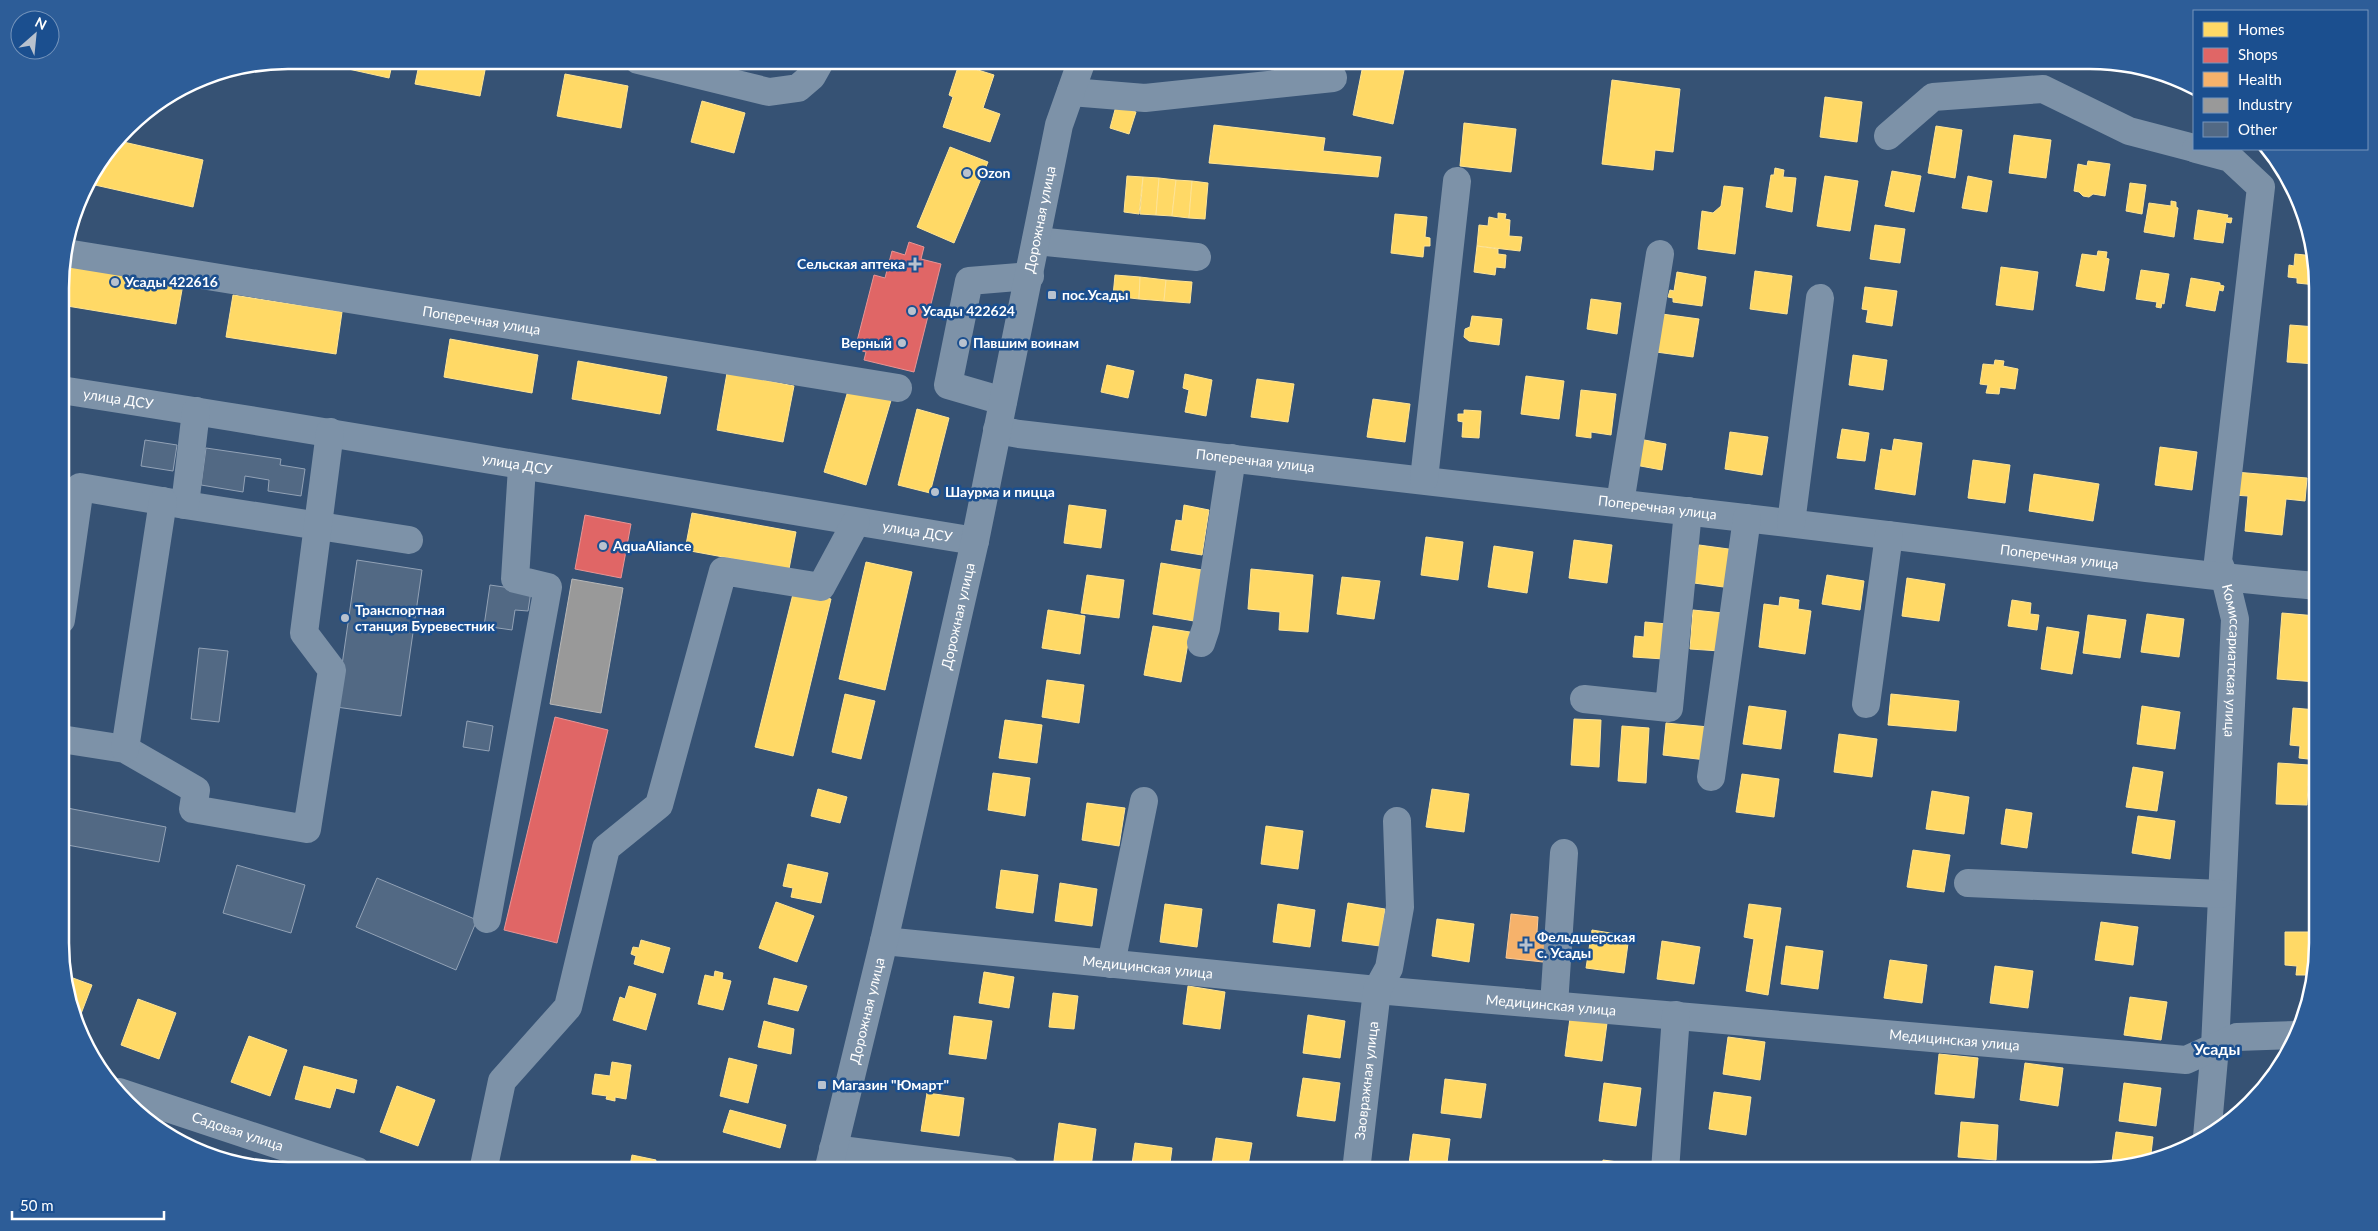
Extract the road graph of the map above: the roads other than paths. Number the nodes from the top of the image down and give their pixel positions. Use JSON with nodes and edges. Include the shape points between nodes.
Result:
{"nodes":[{"id":1,"x":675,"y":69,"type":"edge"},
{"id":2,"x":816,"y":69,"type":"edge"},
{"id":3,"x":1079,"y":69,"type":"edge"},
{"id":4,"x":1332,"y":78,"type":"dead end"},
{"id":5,"x":1071,"y":92,"type":"junction"},
{"id":6,"x":1888,"y":136,"type":"dead end"},
{"id":7,"x":2193,"y":148,"type":"edge"},
{"id":8,"x":2199,"y":150,"type":"edge"},
{"id":9,"x":1457,"y":181,"type":"dead end"},
{"id":10,"x":1036,"y":241,"type":"junction"},
{"id":11,"x":72,"y":254,"type":"edge"},
{"id":12,"x":1660,"y":254,"type":"dead end"},
{"id":13,"x":1197,"y":257,"type":"dead end"},
{"id":14,"x":1030,"y":276,"type":"junction"},
{"id":15,"x":1820,"y":298,"type":"dead end"},
{"id":16,"x":898,"y":388,"type":"dead end"},
{"id":17,"x":69,"y":391,"type":"edge"},
{"id":18,"x":1003,"y":402,"type":"junction"},
{"id":19,"x":196,"y":411,"type":"junction"},
{"id":20,"x":997,"y":430,"type":"junction"},
{"id":21,"x":330,"y":432,"type":"junction"},
{"id":22,"x":1232,"y":458,"type":"junction"},
{"id":23,"x":522,"y":467,"type":"junction"},
{"id":24,"x":1424,"y":479,"type":"junction"},
{"id":25,"x":174,"y":503,"type":"junction"},
{"id":26,"x":1620,"y":503,"type":"junction"},
{"id":27,"x":1688,"y":511,"type":"junction"},
{"id":28,"x":1747,"y":518,"type":"junction"},
{"id":29,"x":856,"y":522,"type":"junction"},
{"id":30,"x":1791,"y":523,"type":"junction"},
{"id":31,"x":319,"y":526,"type":"junction"},
{"id":32,"x":1889,"y":535,"type":"junction"},
{"id":33,"x":410,"y":540,"type":"dead end"},
{"id":34,"x":975,"y":541,"type":"junction"},
{"id":35,"x":69,"y":564,"type":"edge"},
{"id":36,"x":2225,"y":578,"type":"junction"},
{"id":37,"x":2309,"y":585,"type":"edge"},
{"id":38,"x":1201,"y":643,"type":"dead end"},
{"id":39,"x":1584,"y":699,"type":"dead end"},
{"id":40,"x":1866,"y":704,"type":"dead end"},
{"id":41,"x":69,"y":740,"type":"edge"},
{"id":42,"x":125,"y":749,"type":"junction"},
{"id":43,"x":1711,"y":778,"type":"dead end"},
{"id":44,"x":1144,"y":801,"type":"dead end"},
{"id":45,"x":1397,"y":821,"type":"dead end"},
{"id":46,"x":1564,"y":853,"type":"dead end"},
{"id":47,"x":1968,"y":883,"type":"dead end"},
{"id":48,"x":2221,"y":894,"type":"junction"},
{"id":49,"x":487,"y":919,"type":"dead end"},
{"id":50,"x":884,"y":941,"type":"junction"},
{"id":51,"x":1111,"y":964,"type":"junction"},
{"id":52,"x":1376,"y":990,"type":"junction"},
{"id":53,"x":1554,"y":1005,"type":"junction"},
{"id":54,"x":1676,"y":1015,"type":"junction"},
{"id":55,"x":2289,"y":1035,"type":"edge"},
{"id":56,"x":2215,"y":1047,"type":"junction"},
{"id":57,"x":131,"y":1096,"type":"edge"},
{"id":58,"x":2208,"y":1128,"type":"edge"},
{"id":59,"x":830,"y":1160,"type":"edge"},
{"id":60,"x":330,"y":1162,"type":"edge"},
{"id":61,"x":485,"y":1162,"type":"edge"},
{"id":62,"x":862,"y":1162,"type":"edge"},
{"id":63,"x":1357,"y":1162,"type":"edge"},
{"id":64,"x":1666,"y":1162,"type":"edge"}],
"edges":[{"from":1,"to":2,"type":"street","via":[[769,92],[798,88]]},
{"from":3,"to":5,"type":"street","name":"Дорожная улица"},
{"from":4,"to":5,"type":"street","via":[[1145,98]]},
{"from":5,"to":10,"type":"street","name":"Дорожная улица","via":[[1059,125]]},
{"from":6,"to":7,"type":"street","via":[[1933,97],[2043,89],[2129,131]]},
{"from":8,"to":36,"type":"street","name":"Комиссариатская улица","via":[[2230,158],[2261,187],[2218,561]]},
{"from":9,"to":24,"type":"street"},
{"from":10,"to":13,"type":"street"},
{"from":10,"to":14,"type":"street","name":"Дорожная улица"},
{"from":11,"to":16,"type":"street","name":"Поперечная улица"},
{"from":12,"to":26,"type":"street"},
{"from":14,"to":18,"type":"street","name":"Дорожная улица"},
{"from":14,"to":18,"type":"street","via":[[969,281],[948,384]]},
{"from":15,"to":30,"type":"street"},
{"from":17,"to":19,"type":"street","name":"улица ДСУ"},
{"from":18,"to":20,"type":"street","name":"Дорожная улица"},
{"from":19,"to":21,"type":"street","name":"улица ДСУ"},
{"from":19,"to":25,"type":"street"},
{"from":20,"to":22,"type":"street","name":"Поперечная улица"},
{"from":20,"to":34,"type":"street","name":"Дорожная улица"},
{"from":21,"to":23,"type":"street","name":"улица ДСУ"},
{"from":21,"to":31,"type":"street"},
{"from":22,"to":24,"type":"street","name":"Поперечная улица"},
{"from":22,"to":38,"type":"street"},
{"from":23,"to":29,"type":"street","name":"улица ДСУ"},
{"from":23,"to":49,"type":"street","via":[[515,579],[548,587]]},
{"from":24,"to":26,"type":"street","name":"Поперечная улица"},
{"from":25,"to":31,"type":"street"},
{"from":25,"to":35,"type":"street","via":[[80,487]]},
{"from":25,"to":42,"type":"street"},
{"from":26,"to":27,"type":"street","name":"Поперечная улица"},
{"from":27,"to":28,"type":"street","name":"Поперечная улица"},
{"from":27,"to":39,"type":"street","via":[[1669,708]]},
{"from":28,"to":30,"type":"street","name":"Поперечная улица"},
{"from":28,"to":43,"type":"street"},
{"from":29,"to":34,"type":"street","name":"улица ДСУ"},
{"from":29,"to":61,"type":"street","via":[[821,587],[723,571],[660,805],[606,848],[568,1007],[502,1081]]},
{"from":30,"to":32,"type":"street","name":"Поперечная улица"},
{"from":31,"to":33,"type":"street"},
{"from":31,"to":42,"type":"street","via":[[304,633],[332,670],[307,829],[193,809],[196,790]]},
{"from":32,"to":36,"type":"street","name":"Поперечная улица"},
{"from":32,"to":40,"type":"street"},
{"from":34,"to":50,"type":"street","name":"Дорожная улица"},
{"from":36,"to":37,"type":"street","name":"Поперечная улица"},
{"from":36,"to":48,"type":"street","name":"Комиссариатская улица","via":[[2236,619]]},
{"from":41,"to":42,"type":"street"},
{"from":44,"to":51,"type":"street"},
{"from":45,"to":52,"type":"street","via":[[1400,907],[1389,968]]},
{"from":46,"to":53,"type":"street"},
{"from":47,"to":48,"type":"street"},
{"from":48,"to":56,"type":"street","name":"Комиссариатская улица"},
{"from":50,"to":51,"type":"street","name":"Медицинская улица"},
{"from":50,"to":59,"type":"street","name":"Дорожная улица"},
{"from":51,"to":52,"type":"street","name":"Медицинская улица"},
{"from":52,"to":53,"type":"street","name":"Медицинская улица"},
{"from":52,"to":63,"type":"street","name":"Заовражная улица"},
{"from":53,"to":54,"type":"street","name":"Медицинская улица"},
{"from":54,"to":56,"type":"street","name":"Медицинская улица","via":[[2186,1060]]},
{"from":54,"to":64,"type":"street"},
{"from":55,"to":56,"type":"street","name":"Медицинская улица","via":[[2237,1037]]},
{"from":56,"to":58,"type":"street","name":"Комиссариатская улица"},
{"from":57,"to":60,"type":"street","name":"Садовая улица"},
{"from":59,"to":62,"type":"street"}]}
